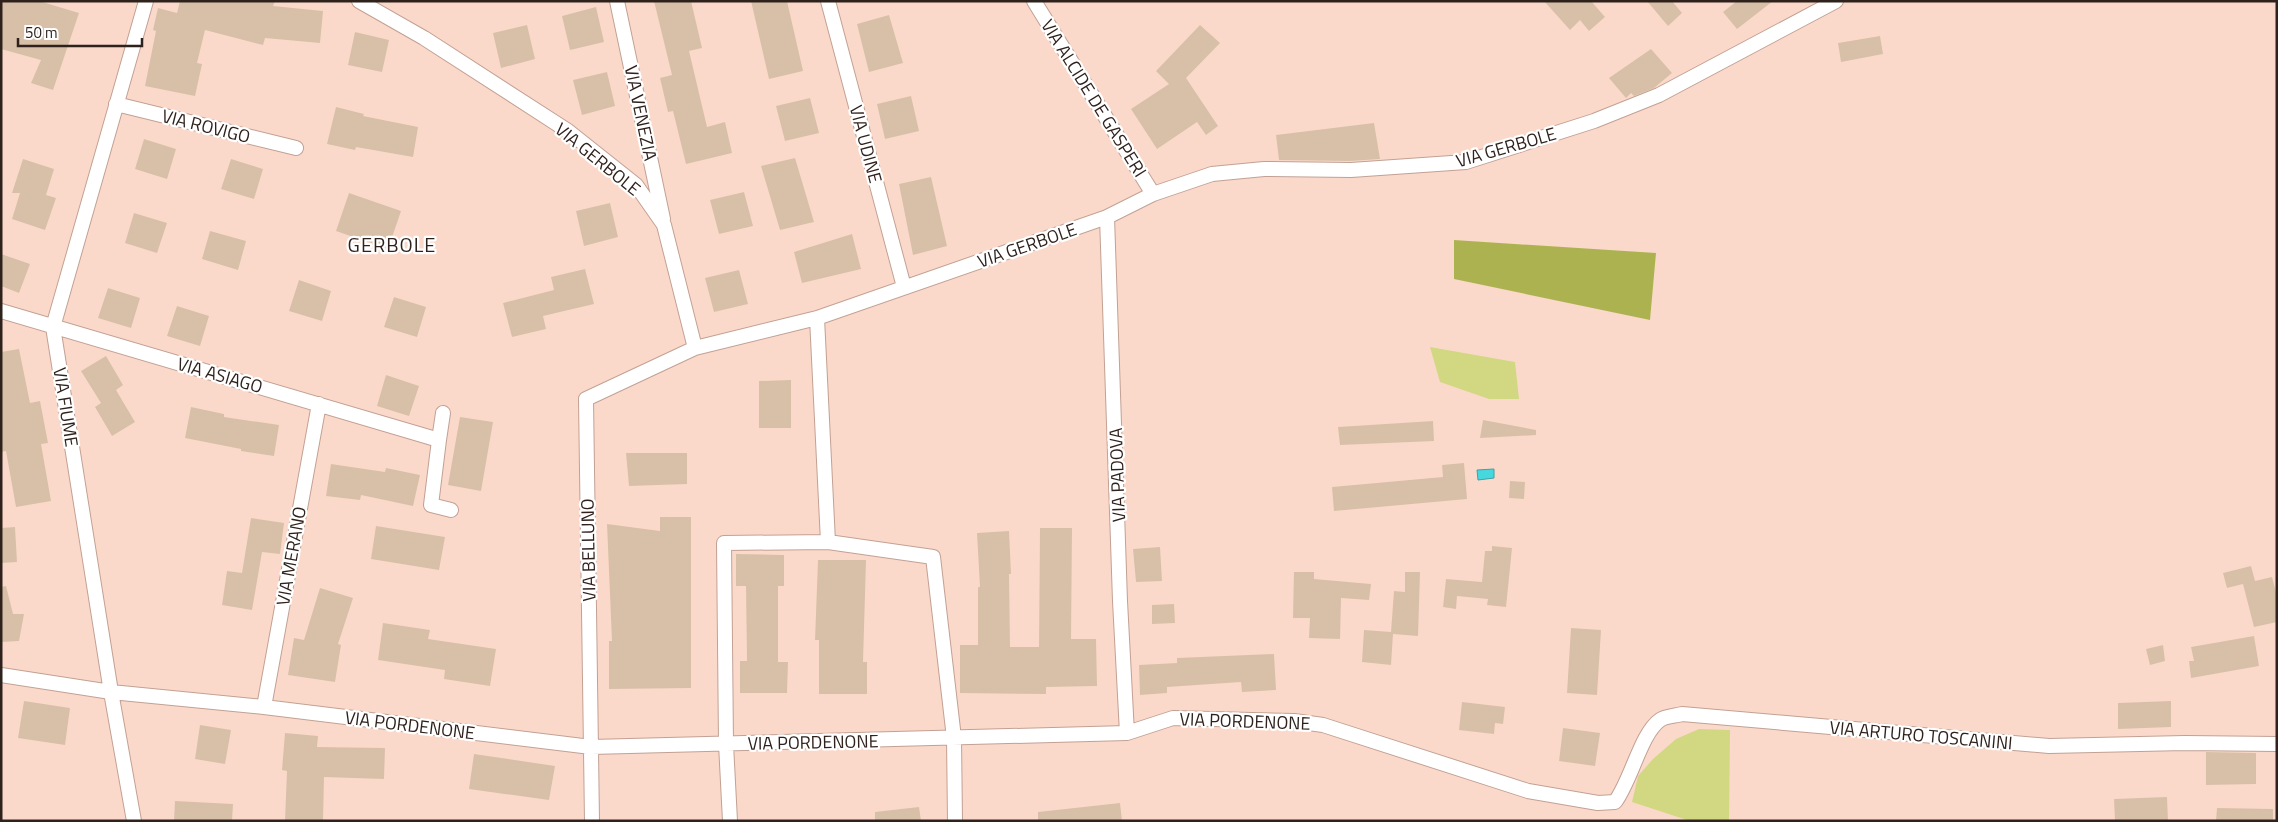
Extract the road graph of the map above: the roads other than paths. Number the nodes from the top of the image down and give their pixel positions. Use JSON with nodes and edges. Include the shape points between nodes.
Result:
{"nodes":[{"id":1,"x":146,"y":1,"type":"edge"},
{"id":2,"x":359,"y":1,"type":"edge"},
{"id":3,"x":617,"y":1,"type":"edge"},
{"id":4,"x":828,"y":1,"type":"edge"},
{"id":5,"x":1034,"y":1,"type":"edge"},
{"id":6,"x":1836,"y":1,"type":"edge"},
{"id":7,"x":116,"y":104,"type":"junction"},
{"id":8,"x":296,"y":148,"type":"dead end"},
{"id":9,"x":1153,"y":194,"type":"junction"},
{"id":10,"x":1107,"y":217,"type":"junction"},
{"id":11,"x":664,"y":225,"type":"junction"},
{"id":12,"x":904,"y":287,"type":"junction"},
{"id":13,"x":1,"y":311,"type":"edge"},
{"id":14,"x":817,"y":318,"type":"junction"},
{"id":15,"x":54,"y":327,"type":"junction"},
{"id":16,"x":695,"y":348,"type":"junction"},
{"id":17,"x":319,"y":404,"type":"junction"},
{"id":18,"x":443,"y":413,"type":"dead end"},
{"id":19,"x":439,"y":440,"type":"junction"},
{"id":20,"x":451,"y":510,"type":"dead end"},
{"id":21,"x":828,"y":542,"type":"junction"},
{"id":22,"x":1,"y":675,"type":"edge"},
{"id":23,"x":111,"y":692,"type":"junction"},
{"id":24,"x":264,"y":708,"type":"junction"},
{"id":25,"x":1127,"y":733,"type":"junction"},
{"id":26,"x":954,"y":738,"type":"junction"},
{"id":27,"x":726,"y":744,"type":"junction"},
{"id":28,"x":2277,"y":744,"type":"edge"},
{"id":29,"x":591,"y":747,"type":"junction"},
{"id":30,"x":1615,"y":802,"type":"joint"},
{"id":31,"x":134,"y":821,"type":"edge"},
{"id":32,"x":592,"y":821,"type":"edge"},
{"id":33,"x":730,"y":821,"type":"edge"},
{"id":34,"x":955,"y":821,"type":"edge"}],
"edges":[{"from":1,"to":7,"type":"street","name":"VIA FIUME"},
{"from":2,"to":11,"type":"street","name":"VIA GERBOLE","via":[[424,38],[568,131],[636,186]]},
{"from":3,"to":11,"type":"street","name":"VIA VENEZIA"},
{"from":4,"to":12,"type":"street","name":"VIA UDINE"},
{"from":5,"to":9,"type":"street","name":"VIA ALCIDE DE GASPERI"},
{"from":6,"to":9,"type":"street","name":"VIA GERBOLE","via":[[1659,95],[1466,162],[1351,170],[1264,169],[1193,180]]},
{"from":7,"to":8,"type":"street","name":"VIA ROVIGO"},
{"from":7,"to":15,"type":"street","name":"VIA FIUME"},
{"from":9,"to":10,"type":"street","name":"VIA GERBOLE"},
{"from":10,"to":12,"type":"street","name":"VIA GERBOLE"},
{"from":10,"to":25,"type":"street","name":"VIA PADOVA"},
{"from":11,"to":16,"type":"street","name":"VIA GERBOLE"},
{"from":12,"to":14,"type":"street","name":"VIA GERBOLE"},
{"from":13,"to":15,"type":"street","name":"VIA ASIAGO"},
{"from":14,"to":16,"type":"street","name":"VIA GERBOLE"},
{"from":14,"to":21,"type":"street"},
{"from":15,"to":17,"type":"street","name":"VIA ASIAGO"},
{"from":15,"to":23,"type":"street","name":"VIA FIUME"},
{"from":16,"to":29,"type":"street","name":"VIA BELLUNO","via":[[586,399]]},
{"from":17,"to":19,"type":"street","name":"VIA ASIAGO"},
{"from":17,"to":24,"type":"street","name":"VIA MERANO"},
{"from":18,"to":19,"type":"street"},
{"from":19,"to":20,"type":"street","via":[[431,505]]},
{"from":21,"to":26,"type":"street","via":[[933,557]]},
{"from":21,"to":27,"type":"street","via":[[724,543]]},
{"from":22,"to":23,"type":"street","name":"VIA PORDENONE"},
{"from":23,"to":24,"type":"street","name":"VIA PORDENONE"},
{"from":23,"to":31,"type":"street","name":"VIA FIUME"},
{"from":24,"to":29,"type":"street","name":"VIA PORDENONE"},
{"from":25,"to":26,"type":"street","name":"VIA PORDENONE"},
{"from":25,"to":30,"type":"street","name":"VIA PORDENONE","via":[[1174,718],[1294,720],[1322,725],[1528,791],[1598,803]]},
{"from":26,"to":27,"type":"street","name":"VIA PORDENONE"},
{"from":26,"to":34,"type":"street"},
{"from":27,"to":29,"type":"street","name":"VIA PORDENONE"},
{"from":27,"to":33,"type":"street"},
{"from":28,"to":30,"type":"street","name":"VIA ARTURO TOSCANINI","via":[[2185,742],[2049,746],[1682,714],[1660,719],[1649,733],[1624,791]]},
{"from":29,"to":32,"type":"street","name":"VIA BELLUNO"}]}
